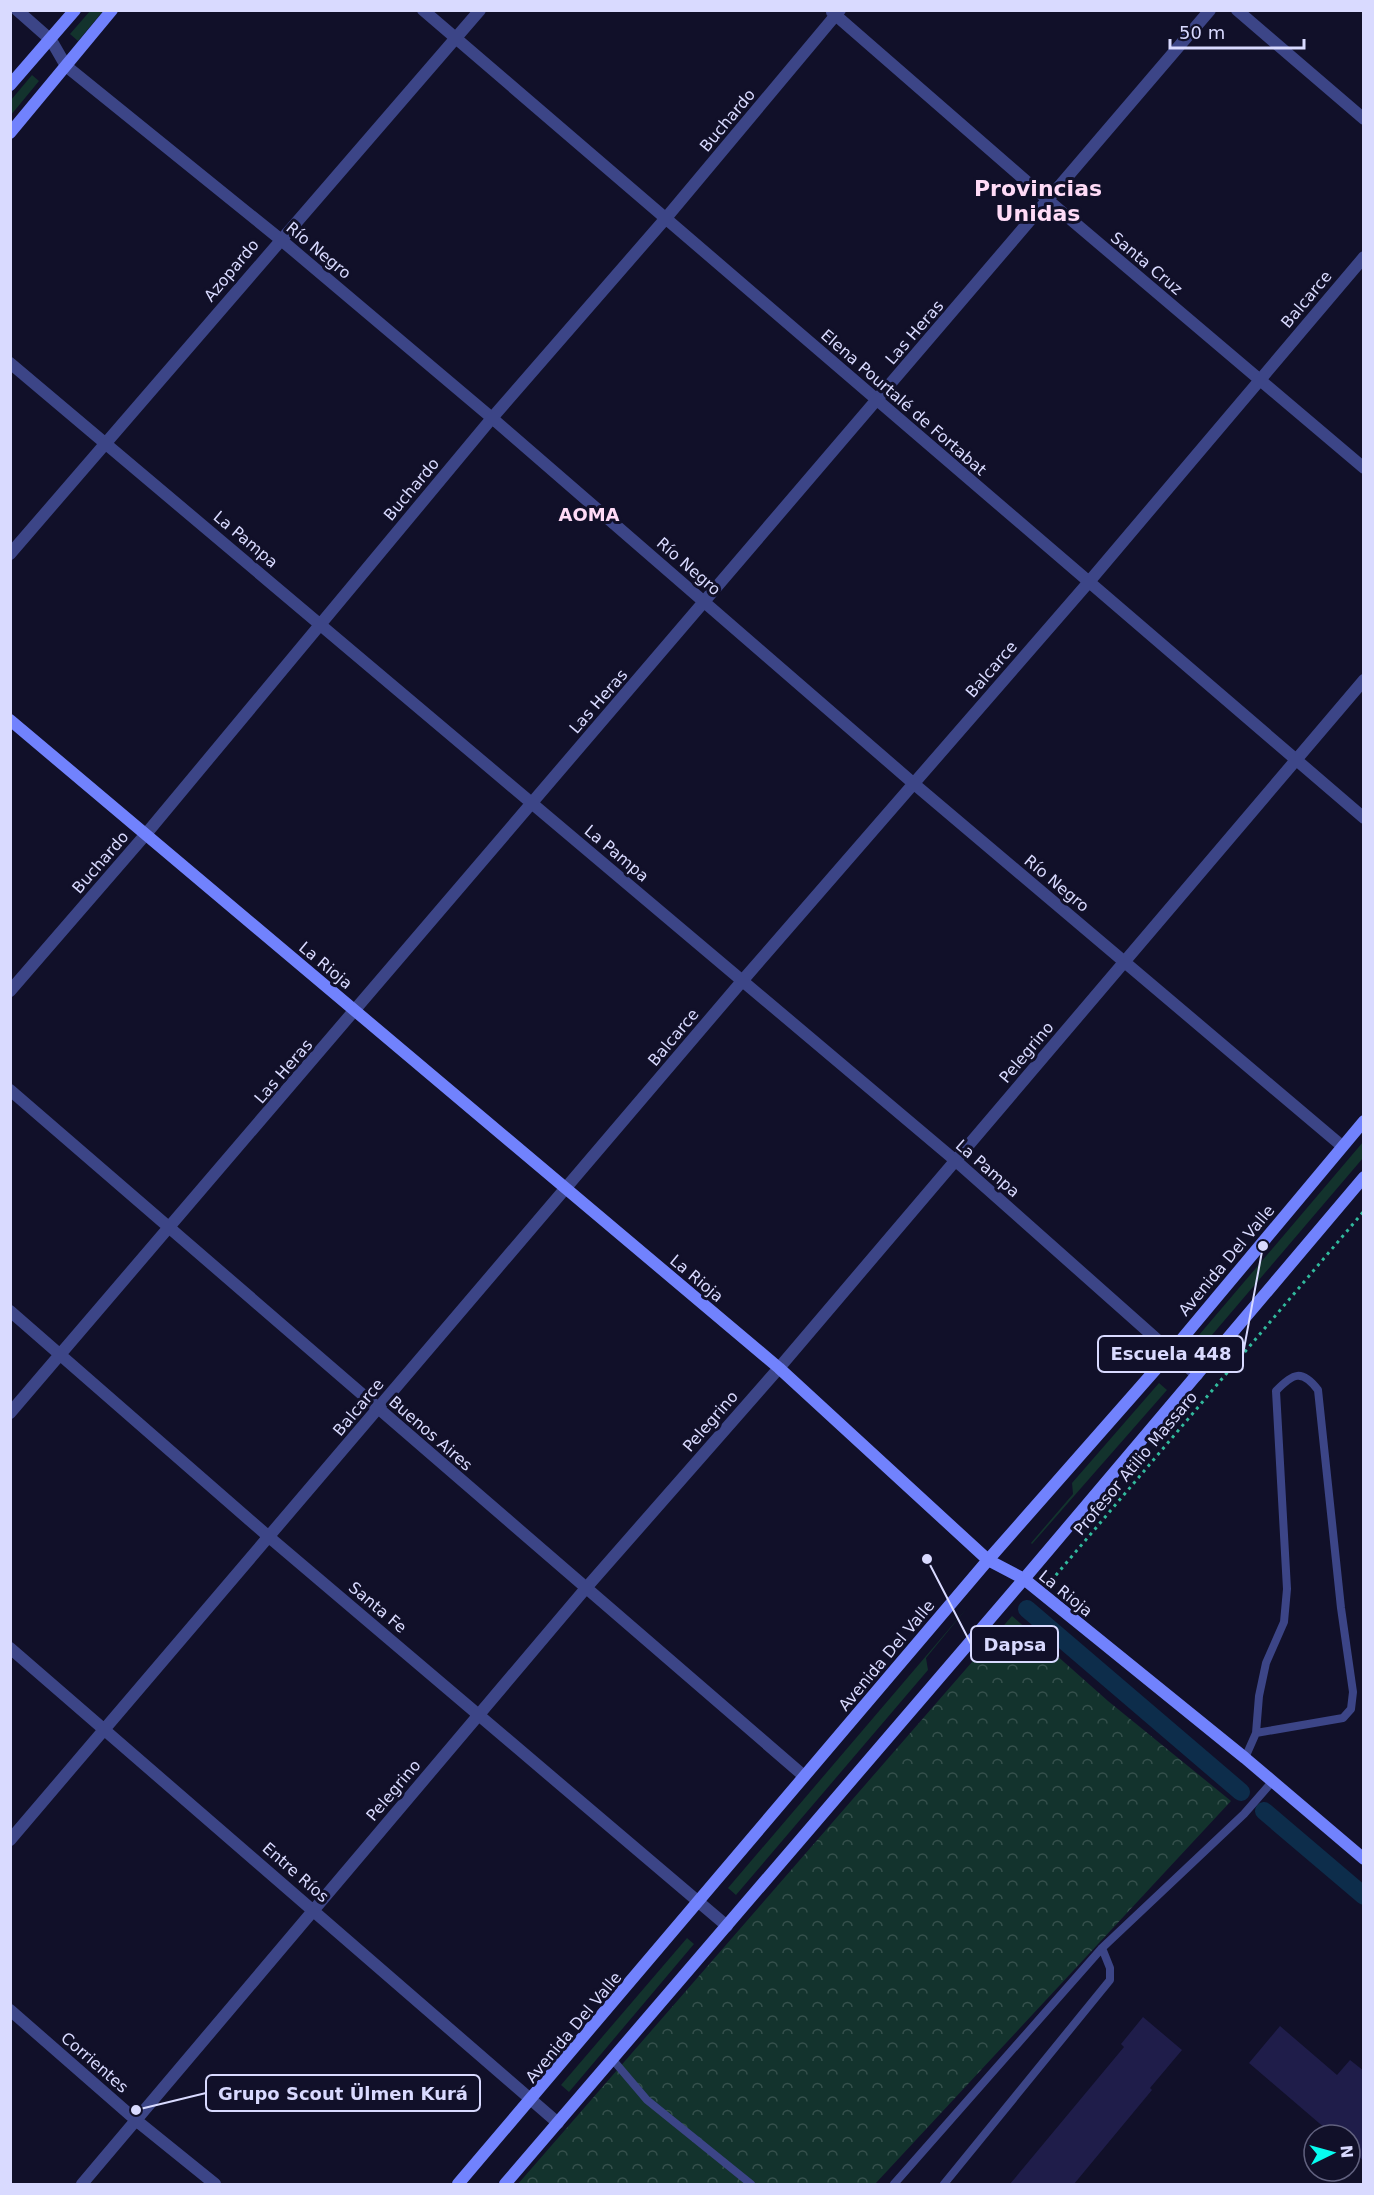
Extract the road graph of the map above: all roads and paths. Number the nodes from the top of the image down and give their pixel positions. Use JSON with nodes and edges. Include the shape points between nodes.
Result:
{"nodes":[{"id":1,"x":17,"y":10,"type":"edge"},
{"id":2,"x":75,"y":10,"type":"edge"},
{"id":3,"x":112,"y":10,"type":"edge"},
{"id":4,"x":423,"y":10,"type":"edge"},
{"id":5,"x":480,"y":10,"type":"edge"},
{"id":6,"x":1210,"y":10,"type":"edge"},
{"id":7,"x":1237,"y":10,"type":"edge"},
{"id":8,"x":835,"y":12,"type":"edge"},
{"id":9,"x":456,"y":38,"type":"junction"},
{"id":10,"x":51,"y":40,"type":"junction"},
{"id":11,"x":66,"y":66,"type":"junction"},
{"id":12,"x":10,"y":85,"type":"edge"},
{"id":13,"x":1364,"y":119,"type":"edge"},
{"id":14,"x":10,"y":133,"type":"edge"},
{"id":15,"x":1049,"y":201,"type":"junction"},
{"id":16,"x":666,"y":218,"type":"junction"},
{"id":17,"x":280,"y":239,"type":"junction"},
{"id":18,"x":1364,"y":257,"type":"edge"},
{"id":19,"x":10,"y":363,"type":"edge"},
{"id":20,"x":1259,"y":381,"type":"junction"},
{"id":21,"x":876,"y":401,"type":"junction"},
{"id":22,"x":492,"y":418,"type":"junction"},
{"id":23,"x":105,"y":443,"type":"junction"},
{"id":24,"x":1364,"y":468,"type":"edge"},
{"id":25,"x":10,"y":554,"type":"edge"},
{"id":26,"x":1088,"y":583,"type":"junction"},
{"id":27,"x":705,"y":602,"type":"junction"},
{"id":28,"x":321,"y":624,"type":"junction"},
{"id":29,"x":1364,"y":680,"type":"edge"},
{"id":30,"x":10,"y":720,"type":"edge"},
{"id":31,"x":1294,"y":759,"type":"junction"},
{"id":32,"x":913,"y":783,"type":"junction"},
{"id":33,"x":532,"y":802,"type":"junction"},
{"id":34,"x":1364,"y":818,"type":"edge"},
{"id":35,"x":146,"y":834,"type":"junction"},
{"id":36,"x":1123,"y":961,"type":"junction"},
{"id":37,"x":743,"y":980,"type":"junction"},
{"id":38,"x":10,"y":991,"type":"edge"},
{"id":39,"x":356,"y":1012,"type":"junction"},
{"id":40,"x":10,"y":1090,"type":"edge"},
{"id":41,"x":1364,"y":1121,"type":"edge"},
{"id":42,"x":1342,"y":1146,"type":"junction"},
{"id":43,"x":956,"y":1161,"type":"junction"},
{"id":44,"x":1364,"y":1176,"type":"edge"},
{"id":45,"x":565,"y":1189,"type":"junction"},
{"id":46,"x":1364,"y":1211,"type":"edge"},
{"id":47,"x":168,"y":1226,"type":"junction"},
{"id":48,"x":10,"y":1311,"type":"edge"},
{"id":49,"x":1171,"y":1352,"type":"junction"},
{"id":50,"x":61,"y":1355,"type":"junction"},
{"id":51,"x":779,"y":1368,"type":"junction"},
{"id":52,"x":1197,"y":1375,"type":"junction"},
{"id":53,"x":378,"y":1410,"type":"junction"},
{"id":54,"x":10,"y":1413,"type":"edge"},
{"id":55,"x":269,"y":1537,"type":"junction"},
{"id":56,"x":988,"y":1560,"type":"junction"},
{"id":57,"x":1024,"y":1579,"type":"junction"},
{"id":58,"x":586,"y":1588,"type":"junction"},
{"id":59,"x":1040,"y":1593,"type":"junction"},
{"id":60,"x":10,"y":1648,"type":"edge"},
{"id":61,"x":479,"y":1714,"type":"junction"},
{"id":62,"x":106,"y":1730,"type":"junction"},
{"id":63,"x":1256,"y":1733,"type":"junction"},
{"id":64,"x":1245,"y":1758,"type":"junction"},
{"id":65,"x":804,"y":1776,"type":"junction"},
{"id":66,"x":1272,"y":1782,"type":"junction"},
{"id":67,"x":10,"y":1840,"type":"edge"},
{"id":68,"x":1364,"y":1859,"type":"edge"},
{"id":69,"x":700,"y":1904,"type":"junction"},
{"id":70,"x":313,"y":1910,"type":"junction"},
{"id":71,"x":727,"y":1926,"type":"junction"},
{"id":72,"x":1102,"y":1948,"type":"junction"},
{"id":73,"x":10,"y":2010,"type":"edge"},
{"id":74,"x":612,"y":2060,"type":"junction"},
{"id":75,"x":532,"y":2101,"type":"junction"},
{"id":76,"x":137,"y":2121,"type":"junction"},
{"id":77,"x":558,"y":2123,"type":"junction"},
{"id":78,"x":82,"y":2184,"type":"edge"},
{"id":79,"x":215,"y":2184,"type":"edge"},
{"id":80,"x":458,"y":2184,"type":"edge"},
{"id":81,"x":505,"y":2184,"type":"edge"},
{"id":82,"x":751,"y":2184,"type":"edge"},
{"id":83,"x":894,"y":2184,"type":"edge"},
{"id":84,"x":944,"y":2184,"type":"edge"}],
"edges":[{"from":1,"to":10,"type":"street","name":"Río Negro"},
{"from":2,"to":10,"type":"main road"},
{"from":3,"to":11,"type":"main road"},
{"from":4,"to":9,"type":"street","name":"Elena Pourtalé de Fortabat"},
{"from":5,"to":9,"type":"street","name":"Azopardo"},
{"from":6,"to":15,"type":"street","name":"Las Heras"},
{"from":7,"to":13,"type":"street"},
{"from":8,"to":15,"type":"street","name":"Santa Cruz"},
{"from":8,"to":16,"type":"street","name":"Buchardo"},
{"from":9,"to":16,"type":"street","name":"Elena Pourtalé de Fortabat"},
{"from":9,"to":17,"type":"street","name":"Azopardo"},
{"from":10,"to":11,"type":"street","name":"Río Negro"},
{"from":10,"to":12,"type":"main road"},
{"from":11,"to":14,"type":"main road"},
{"from":11,"to":17,"type":"street","name":"Río Negro"},
{"from":15,"to":20,"type":"street","name":"Santa Cruz"},
{"from":15,"to":21,"type":"street","name":"Las Heras"},
{"from":16,"to":21,"type":"street","name":"Elena Pourtalé de Fortabat"},
{"from":16,"to":22,"type":"street","name":"Buchardo"},
{"from":17,"to":22,"type":"street","name":"Río Negro"},
{"from":17,"to":23,"type":"street","name":"Azopardo"},
{"from":18,"to":20,"type":"street","name":"Balcarce"},
{"from":19,"to":23,"type":"street","name":"La Pampa"},
{"from":20,"to":24,"type":"street","name":"Santa Cruz"},
{"from":20,"to":26,"type":"street","name":"Balcarce"},
{"from":21,"to":26,"type":"street","name":"Elena Pourtalé de Fortabat"},
{"from":21,"to":27,"type":"street","name":"Las Heras"},
{"from":22,"to":27,"type":"street","name":"Río Negro"},
{"from":22,"to":28,"type":"street","name":"Buchardo"},
{"from":23,"to":25,"type":"street","name":"Azopardo"},
{"from":23,"to":28,"type":"street","name":"La Pampa"},
{"from":26,"to":31,"type":"street","name":"Elena Pourtalé de Fortabat"},
{"from":26,"to":32,"type":"street","name":"Balcarce"},
{"from":27,"to":32,"type":"street","name":"Río Negro"},
{"from":27,"to":33,"type":"street","name":"Las Heras"},
{"from":28,"to":33,"type":"street","name":"La Pampa"},
{"from":28,"to":35,"type":"street","name":"Buchardo"},
{"from":29,"to":31,"type":"street","name":"Pelegrino"},
{"from":30,"to":35,"type":"main road","name":"La Rioja"},
{"from":31,"to":34,"type":"street","name":"Elena Pourtalé de Fortabat"},
{"from":31,"to":36,"type":"street","name":"Pelegrino"},
{"from":32,"to":36,"type":"street","name":"Río Negro"},
{"from":32,"to":37,"type":"street","name":"Balcarce"},
{"from":33,"to":37,"type":"street","name":"La Pampa"},
{"from":33,"to":39,"type":"street","name":"Las Heras"},
{"from":35,"to":38,"type":"street","name":"Buchardo"},
{"from":35,"to":39,"type":"main road","name":"La Rioja"},
{"from":36,"to":42,"type":"street","name":"Río Negro"},
{"from":36,"to":43,"type":"street","name":"Pelegrino"},
{"from":37,"to":43,"type":"street","name":"La Pampa"},
{"from":37,"to":45,"type":"street","name":"Balcarce"},
{"from":39,"to":45,"type":"main road","name":"La Rioja"},
{"from":39,"to":47,"type":"street","name":"Las Heras"},
{"from":40,"to":47,"type":"street","name":"Buenos Aires"},
{"from":41,"to":42,"type":"main road","name":"Avenida Del Valle"},
{"from":42,"to":49,"type":"main road","name":"Avenida Del Valle"},
{"from":43,"to":49,"type":"street","name":"La Pampa"},
{"from":43,"to":51,"type":"street","name":"Pelegrino"},
{"from":44,"to":52,"type":"main road"},
{"from":45,"to":51,"type":"main road","name":"La Rioja"},
{"from":45,"to":53,"type":"street","name":"Balcarce"},
{"from":46,"to":59,"type":"path","name":"Profesor Atilio Massaro"},
{"from":47,"to":50,"type":"street","name":"Las Heras"},
{"from":47,"to":53,"type":"street","name":"Buenos Aires"},
{"from":48,"to":50,"type":"street","name":"Santa Fe"},
{"from":49,"to":52,"type":"street","name":"La Pampa"},
{"from":49,"to":56,"type":"main road","name":"Avenida Del Valle"},
{"from":50,"to":54,"type":"street","name":"Las Heras"},
{"from":50,"to":55,"type":"street","name":"Santa Fe"},
{"from":51,"to":56,"type":"main road","name":"La Rioja"},
{"from":51,"to":58,"type":"street","name":"Pelegrino"},
{"from":52,"to":57,"type":"main road"},
{"from":53,"to":55,"type":"street","name":"Balcarce"},
{"from":53,"to":58,"type":"street","name":"Buenos Aires"},
{"from":55,"to":61,"type":"street","name":"Santa Fe"},
{"from":55,"to":62,"type":"street","name":"Balcarce"},
{"from":56,"to":57,"type":"main road","name":"La Rioja"},
{"from":56,"to":65,"type":"main road","name":"Avenida Del Valle"},
{"from":57,"to":59,"type":"main road","name":"La Rioja"},
{"from":57,"to":71,"type":"main road"},
{"from":58,"to":61,"type":"street","name":"Pelegrino"},
{"from":58,"to":65,"type":"street","name":"Buenos Aires"},
{"from":59,"to":64,"type":"main road","name":"La Rioja"},
{"from":60,"to":62,"type":"street","name":"Entre Ríos"},
{"from":61,"to":69,"type":"street","name":"Santa Fe"},
{"from":61,"to":70,"type":"street","name":"Pelegrino"},
{"from":62,"to":67,"type":"street","name":"Balcarce"},
{"from":62,"to":70,"type":"street","name":"Entre Ríos"},
{"from":63,"to":63,"type":"lane","via":[[1343,1718],[1351,1709],[1353,1692],[1318,1390],[1309,1378],[1301,1375],[1287,1379],[1276,1391],[1287,1589],[1284,1622],[1266,1663]]},
{"from":63,"to":64,"type":"lane"},
{"from":64,"to":66,"type":"main road","name":"La Rioja"},
{"from":65,"to":69,"type":"main road","name":"Avenida Del Valle"},
{"from":66,"to":68,"type":"main road","name":"La Rioja"},
{"from":66,"to":72,"type":"lane","via":[[1244,1814]]},
{"from":69,"to":71,"type":"street","name":"Santa Fe"},
{"from":69,"to":75,"type":"main road","name":"Avenida Del Valle"},
{"from":70,"to":75,"type":"street","name":"Entre Ríos"},
{"from":70,"to":76,"type":"street","name":"Pelegrino"},
{"from":71,"to":74,"type":"main road"},
{"from":72,"to":83,"type":"lane"},
{"from":72,"to":84,"type":"lane","via":[[1110,1980]]},
{"from":73,"to":76,"type":"street","name":"Corrientes"},
{"from":74,"to":77,"type":"main road"},
{"from":74,"to":82,"type":"lane","via":[[647,2100]]},
{"from":75,"to":77,"type":"street","name":"Entre Ríos"},
{"from":75,"to":80,"type":"main road","name":"Avenida Del Valle"},
{"from":76,"to":78,"type":"street","name":"Pelegrino"},
{"from":76,"to":79,"type":"street","name":"Corrientes"},
{"from":77,"to":81,"type":"main road"}]}
